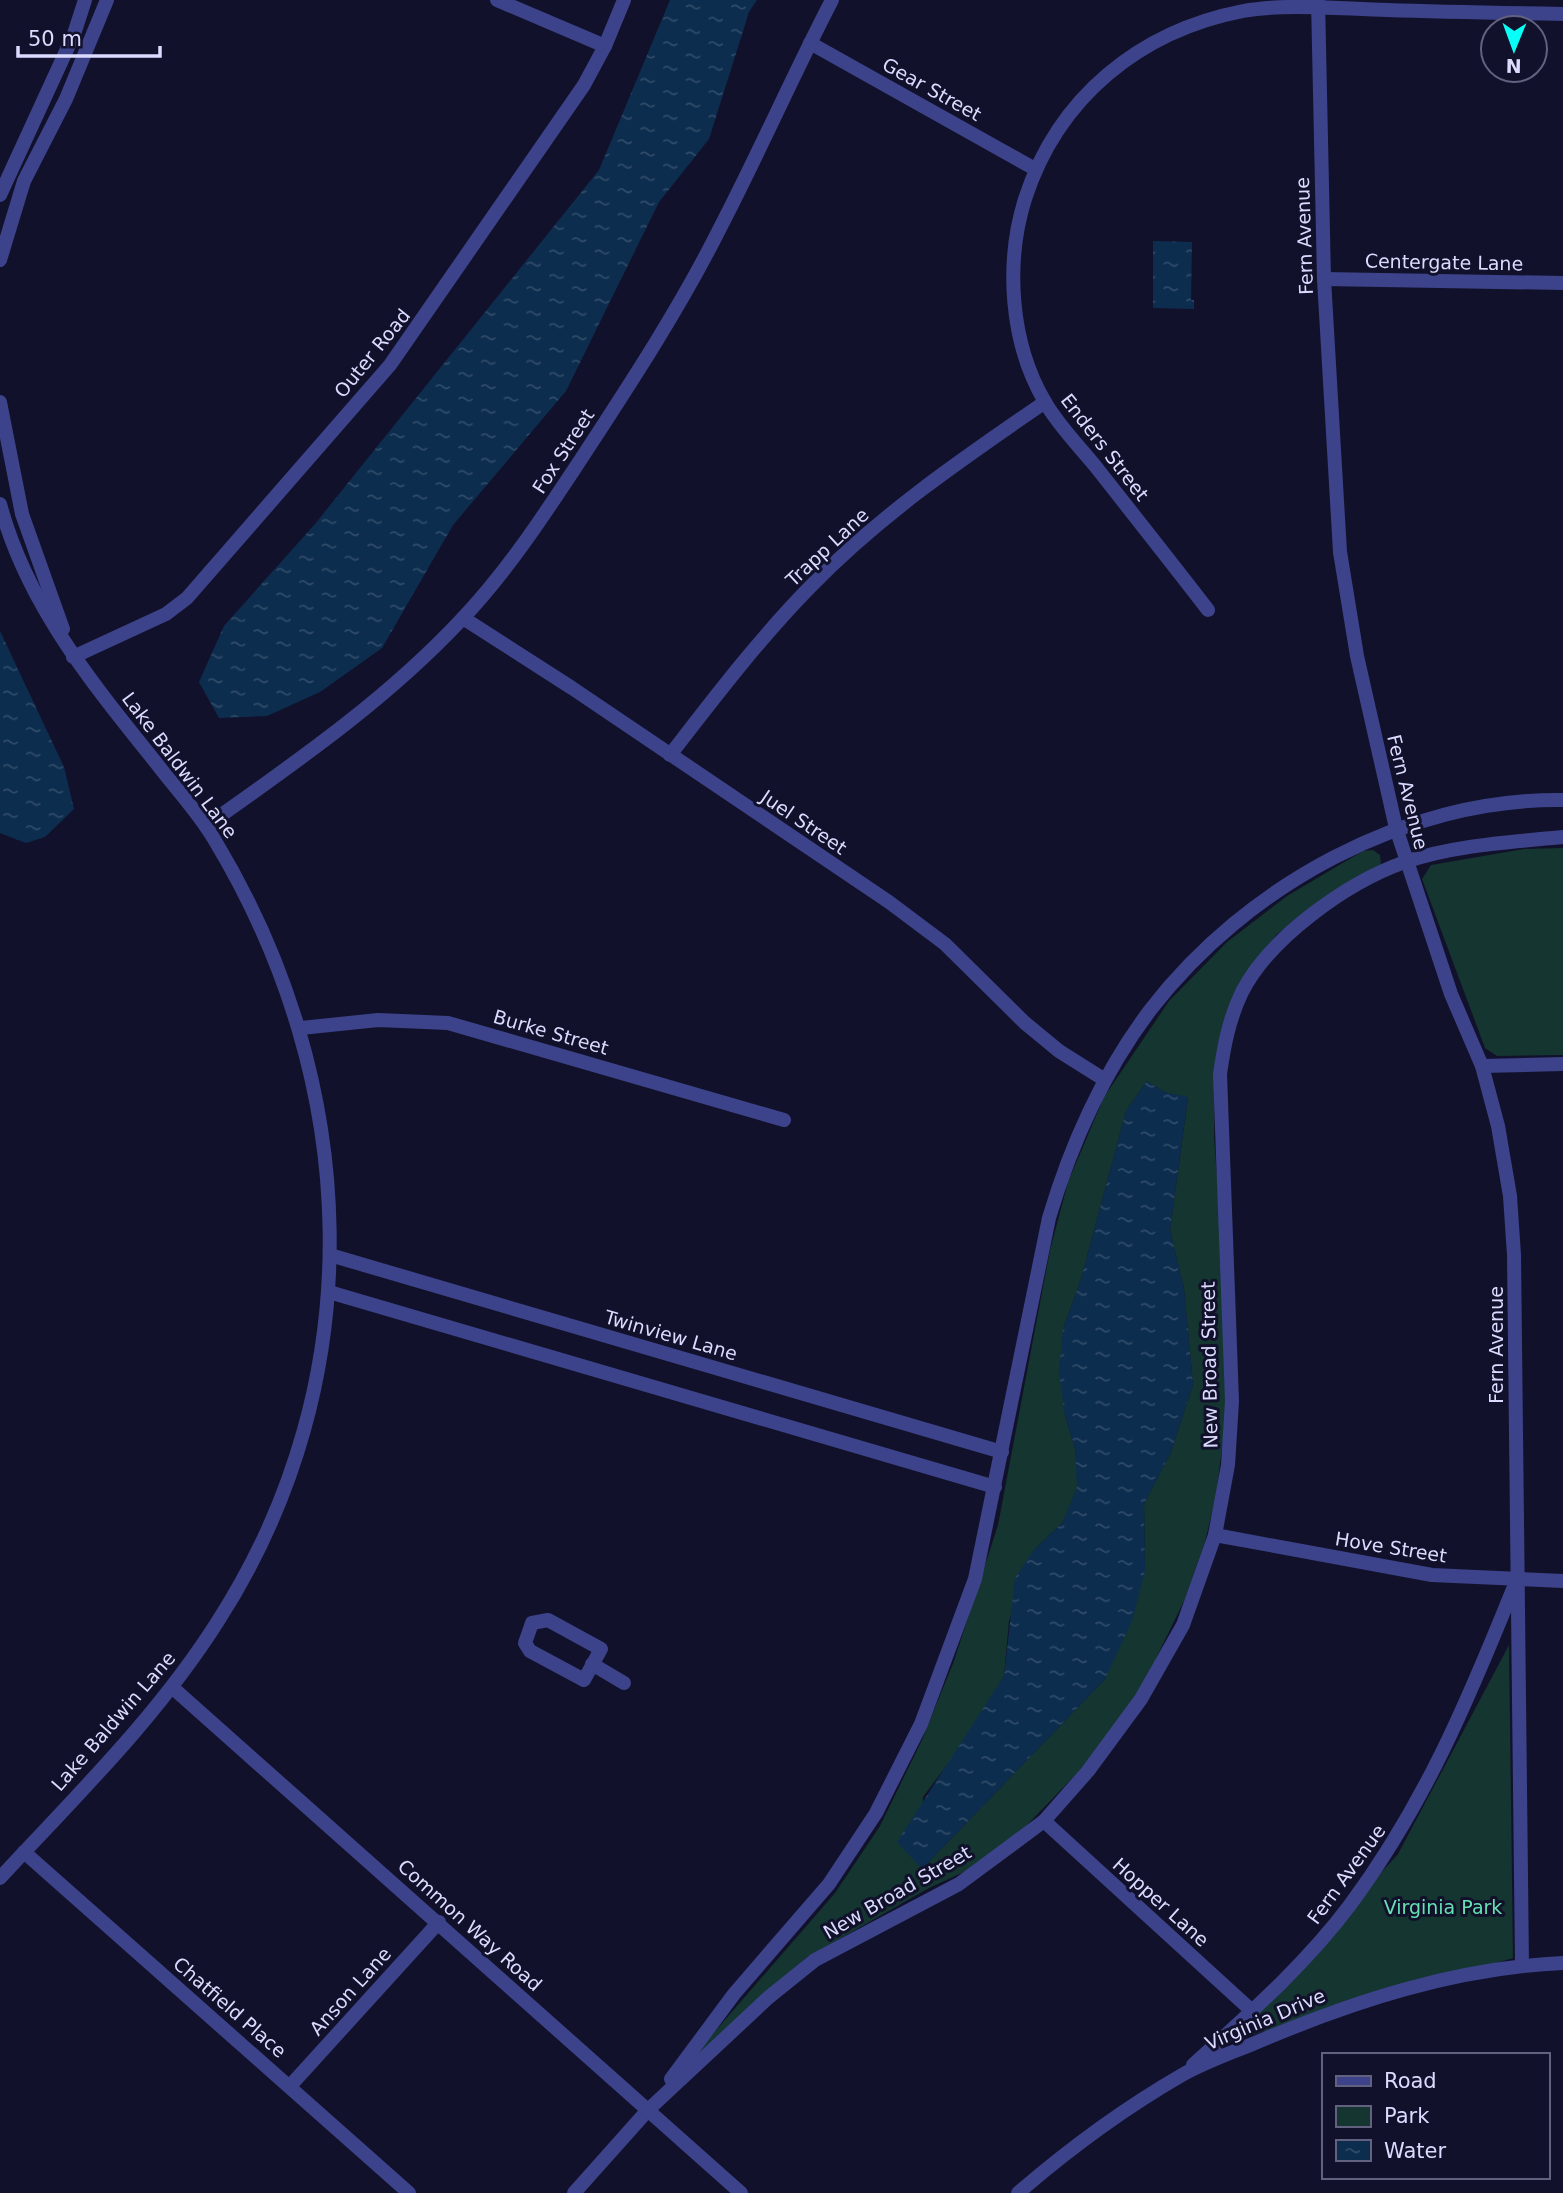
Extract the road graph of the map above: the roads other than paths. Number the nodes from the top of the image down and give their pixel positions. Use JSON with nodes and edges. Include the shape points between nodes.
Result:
{"nodes":[{"id":1,"x":85,"y":0,"type":"edge"},
{"id":2,"x":107,"y":0,"type":"edge"},
{"id":3,"x":497,"y":0,"type":"edge"},
{"id":4,"x":624,"y":0,"type":"edge"},
{"id":5,"x":832,"y":0,"type":"edge"},
{"id":6,"x":1318,"y":4,"type":"edge"},
{"id":7,"x":1563,"y":14,"type":"edge"},
{"id":8,"x":810,"y":43,"type":"junction"},
{"id":9,"x":605,"y":46,"type":"junction"},
{"id":10,"x":1035,"y":169,"type":"junction"},
{"id":11,"x":0,"y":195,"type":"edge"},
{"id":12,"x":0,"y":252,"type":"edge"},
{"id":13,"x":1324,"y":279,"type":"junction"},
{"id":14,"x":1563,"y":283,"type":"edge"},
{"id":15,"x":0,"y":402,"type":"edge"},
{"id":16,"x":1045,"y":402,"type":"junction"},
{"id":17,"x":0,"y":504,"type":"edge"},
{"id":18,"x":1208,"y":610,"type":"dead end"},
{"id":19,"x":463,"y":618,"type":"junction"},
{"id":20,"x":73,"y":657,"type":"junction"},
{"id":21,"x":670,"y":755,"type":"junction"},
{"id":22,"x":1563,"y":800,"type":"edge"},
{"id":23,"x":206,"y":826,"type":"junction"},
{"id":24,"x":1396,"y":828,"type":"junction"},
{"id":25,"x":1563,"y":837,"type":"edge"},
{"id":26,"x":1406,"y":862,"type":"junction"},
{"id":27,"x":301,"y":1028,"type":"junction"},
{"id":28,"x":1563,"y":1064,"type":"edge"},
{"id":29,"x":1482,"y":1066,"type":"junction"},
{"id":30,"x":1105,"y":1080,"type":"junction"},
{"id":31,"x":784,"y":1120,"type":"dead end"},
{"id":32,"x":330,"y":1255,"type":"junction"},
{"id":33,"x":329,"y":1292,"type":"junction"},
{"id":34,"x":1002,"y":1452,"type":"junction"},
{"id":35,"x":995,"y":1487,"type":"junction"},
{"id":36,"x":1215,"y":1535,"type":"junction"},
{"id":37,"x":1516,"y":1581,"type":"junction"},
{"id":38,"x":1563,"y":1581,"type":"edge"},
{"id":39,"x":592,"y":1664,"type":"junction"},
{"id":40,"x":624,"y":1683,"type":"dead end"},
{"id":41,"x":173,"y":1688,"type":"junction"},
{"id":42,"x":1044,"y":1821,"type":"junction"},
{"id":43,"x":24,"y":1852,"type":"junction"},
{"id":44,"x":0,"y":1878,"type":"edge"},
{"id":45,"x":439,"y":1922,"type":"junction"},
{"id":46,"x":1563,"y":1963,"type":"edge"},
{"id":47,"x":1522,"y":1965,"type":"junction"},
{"id":48,"x":1252,"y":2011,"type":"junction"},
{"id":49,"x":1185,"y":2073,"type":"junction"},
{"id":50,"x":290,"y":2086,"type":"junction"},
{"id":51,"x":648,"y":2110,"type":"junction"},
{"id":52,"x":409,"y":2193,"type":"edge"},
{"id":53,"x":574,"y":2193,"type":"edge"},
{"id":54,"x":741,"y":2193,"type":"edge"},
{"id":55,"x":1018,"y":2193,"type":"edge"}],
"edges":[{"from":1,"to":11,"type":"street","via":[[74,34]]},
{"from":2,"to":12,"type":"street","via":[[66,99],[23,181]]},
{"from":3,"to":9,"type":"street"},
{"from":4,"to":9,"type":"street","name":"Outer Road"},
{"from":5,"to":8,"type":"street","name":"Fox Street"},
{"from":6,"to":7,"type":"street","name":"Enders Street"},
{"from":6,"to":10,"type":"street","name":"Enders Street","via":[[1246,11],[1194,23],[1142,46],[1102,78],[1065,121]]},
{"from":6,"to":13,"type":"street","name":"Fern Avenue"},
{"from":8,"to":10,"type":"street","name":"Gear Street"},
{"from":8,"to":19,"type":"street","name":"Fox Street","via":[[720,230],[678,303],[544,516]]},
{"from":9,"to":20,"type":"street","name":"Outer Road","via":[[584,85],[390,365],[187,598],[166,614]]},
{"from":10,"to":16,"type":"street","name":"Enders Street","via":[[1020,217],[1015,312],[1024,355]]},
{"from":13,"to":14,"type":"street","name":"Centergate Lane"},
{"from":13,"to":24,"type":"street","name":"Fern Avenue","via":[[1340,552],[1370,721]]},
{"from":15,"to":20,"type":"street","name":"Lake Baldwin Lane","via":[[22,514]]},
{"from":16,"to":18,"type":"street","name":"Enders Street"},
{"from":16,"to":21,"type":"street","name":"Trapp Lane","via":[[940,474],[811,586],[749,653]]},
{"from":17,"to":20,"type":"street","name":"Lake Baldwin Lane","via":[[28,582]]},
{"from":19,"to":21,"type":"street","name":"Juel Street"},
{"from":19,"to":23,"type":"street","name":"Fox Street","via":[[403,678],[332,737]]},
{"from":20,"to":23,"type":"street","name":"Lake Baldwin Lane"},
{"from":21,"to":30,"type":"street","name":"Juel Street","via":[[889,902],[945,944],[1051,1044]]},
{"from":22,"to":24,"type":"street","name":"New Broad Street","via":[[1481,805]]},
{"from":23,"to":27,"type":"street","name":"Lake Baldwin Lane","via":[[243,887]]},
{"from":24,"to":26,"type":"street","name":"Fern Avenue"},
{"from":24,"to":30,"type":"street","name":"New Broad Street","via":[[1297,879],[1237,923],[1152,1009]]},
{"from":25,"to":26,"type":"street","name":"New Broad Street","via":[[1481,846]]},
{"from":26,"to":29,"type":"street","name":"Fern Avenue","via":[[1451,994]]},
{"from":26,"to":36,"type":"street","name":"New Broad Street","via":[[1361,883],[1274,948],[1243,991],[1226,1032],[1219,1122],[1232,1401],[1228,1465]]},
{"from":27,"to":31,"type":"street","name":"Burke Street","via":[[379,1020],[447,1023]]},
{"from":27,"to":32,"type":"street","name":"Lake Baldwin Lane","via":[[327,1151]]},
{"from":28,"to":29,"type":"street"},
{"from":29,"to":37,"type":"street","name":"Fern Avenue","via":[[1502,1150],[1514,1255]]},
{"from":30,"to":34,"type":"street","name":"New Broad Street","via":[[1065,1164],[1049,1218]]},
{"from":32,"to":33,"type":"street","name":"Lake Baldwin Lane"},
{"from":32,"to":34,"type":"street","name":"Twinview Lane"},
{"from":33,"to":35,"type":"street"},
{"from":33,"to":41,"type":"street","name":"Lake Baldwin Lane","via":[[306,1421],[285,1487],[220,1619]]},
{"from":34,"to":35,"type":"street","name":"New Broad Street"},
{"from":35,"to":51,"type":"street","name":"New Broad Street","via":[[975,1578],[952,1646],[921,1724],[876,1813],[829,1884],[734,1994]]},
{"from":36,"to":37,"type":"street","name":"Hove Street","via":[[1419,1573]]},
{"from":36,"to":42,"type":"street","name":"New Broad Street","via":[[1183,1625],[1141,1699]]},
{"from":37,"to":38,"type":"street","name":"Hove Street"},
{"from":37,"to":47,"type":"street","name":"Fern Avenue"},
{"from":37,"to":48,"type":"street","name":"Fern Avenue","via":[[1440,1761],[1397,1837],[1349,1907]]},
{"from":39,"to":39,"type":"street","via":[[601,1649],[548,1620],[532,1623],[525,1643],[530,1651],[584,1680]]},
{"from":39,"to":40,"type":"street"},
{"from":41,"to":43,"type":"street","name":"Lake Baldwin Lane"},
{"from":41,"to":45,"type":"street","name":"Common Way Road"},
{"from":42,"to":48,"type":"street","name":"Hopper Lane"},
{"from":42,"to":51,"type":"street","name":"New Broad Street","via":[[959,1884],[816,1960],[769,1997]]},
{"from":43,"to":44,"type":"street","name":"Lake Baldwin Lane"},
{"from":43,"to":50,"type":"street","name":"Chatfield Place"},
{"from":45,"to":50,"type":"street","name":"Anson Lane"},
{"from":45,"to":51,"type":"street","name":"Common Way Road"},
{"from":46,"to":47,"type":"street","name":"Virginia Drive"},
{"from":47,"to":49,"type":"street","name":"Virginia Drive","via":[[1418,1985],[1328,2012]]},
{"from":48,"to":49,"type":"street","name":"Fern Avenue"},
{"from":49,"to":55,"type":"street","name":"Virginia Drive","via":[[1110,2120]]},
{"from":50,"to":52,"type":"street","name":"Chatfield Place"},
{"from":51,"to":53,"type":"street","name":"New Broad Street"},
{"from":51,"to":54,"type":"street","name":"Common Way Road"}]}
